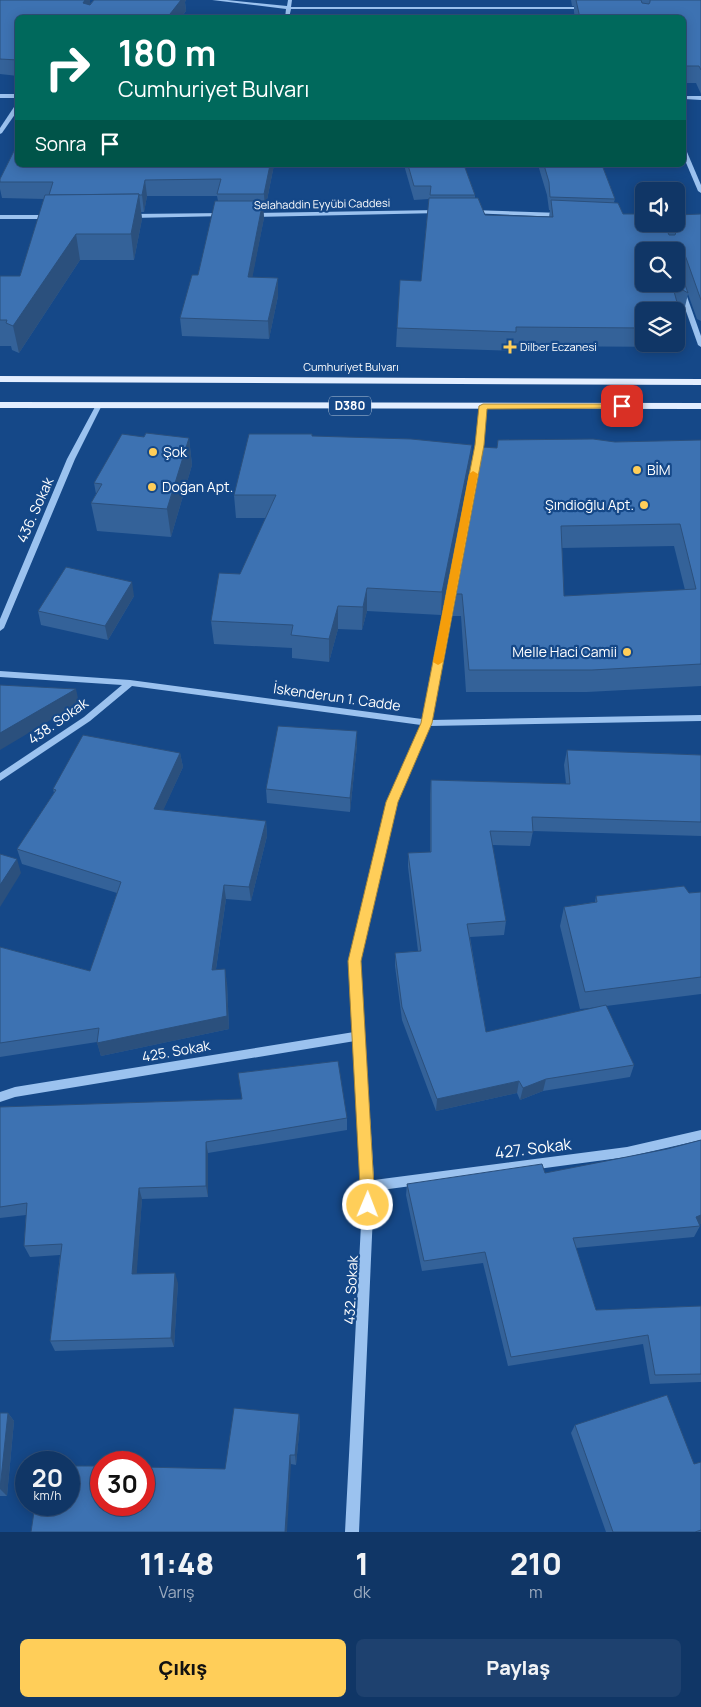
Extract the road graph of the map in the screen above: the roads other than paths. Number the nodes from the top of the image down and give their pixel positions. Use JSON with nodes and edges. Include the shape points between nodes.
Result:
{"nodes":[{"id":1,"x":214,"y":0,"type":"edge"},
{"id":2,"x":290,"y":0,"type":"edge"},
{"id":3,"x":436,"y":0,"type":"edge"},
{"id":4,"x":473,"y":0,"type":"edge"},
{"id":5,"x":289,"y":8,"type":"junction"},
{"id":6,"x":439,"y":8,"type":"junction"},
{"id":7,"x":475,"y":8,"type":"junction"},
{"id":8,"x":594,"y":8,"type":"edge"},
{"id":9,"x":288,"y":15,"type":"edge"},
{"id":10,"x":0,"y":96,"type":"edge"},
{"id":11,"x":15,"y":96,"type":"edge"},
{"id":12,"x":686,"y":98,"type":"edge"},
{"id":13,"x":701,"y":98,"type":"edge"},
{"id":14,"x":15,"y":110,"type":"edge"},
{"id":15,"x":0,"y":132,"type":"edge"},
{"id":16,"x":686,"y":157,"type":"edge"},
{"id":17,"x":701,"y":191,"type":"edge"},
{"id":18,"x":443,"y":212,"type":"edge"},
{"id":19,"x":463,"y":212,"type":"edge"},
{"id":20,"x":236,"y":215,"type":"edge"},
{"id":21,"x":246,"y":215,"type":"edge"},
{"id":22,"x":568,"y":215,"type":"edge"},
{"id":23,"x":128,"y":216,"type":"edge"},
{"id":24,"x":0,"y":217,"type":"edge"},
{"id":25,"x":59,"y":217,"type":"edge"},
{"id":26,"x":682,"y":292,"type":"edge"},
{"id":27,"x":701,"y":346,"type":"edge"},
{"id":28,"x":0,"y":379,"type":"edge"},
{"id":29,"x":701,"y":382,"type":"edge"},
{"id":30,"x":0,"y":405,"type":"edge"},
{"id":31,"x":99,"y":405,"type":"junction"},
{"id":32,"x":483,"y":406,"type":"junction"},
{"id":33,"x":701,"y":406,"type":"edge"},
{"id":34,"x":0,"y":628,"type":"edge"},
{"id":35,"x":0,"y":674,"type":"edge"},
{"id":36,"x":130,"y":683,"type":"junction"},
{"id":37,"x":701,"y":718,"type":"edge"},
{"id":38,"x":426,"y":723,"type":"junction"},
{"id":39,"x":0,"y":778,"type":"edge"},
{"id":40,"x":358,"y":1036,"type":"junction"},
{"id":41,"x":0,"y":1097,"type":"edge"},
{"id":42,"x":701,"y":1135,"type":"edge"},
{"id":43,"x":369,"y":1186,"type":"junction"},
{"id":44,"x":352,"y":1532,"type":"edge"}],
"edges":[{"from":1,"to":5,"type":"street"},
{"from":2,"to":5,"type":"street"},
{"from":3,"to":6,"type":"street"},
{"from":4,"to":7,"type":"street"},
{"from":5,"to":6,"type":"street"},
{"from":5,"to":9,"type":"street"},
{"from":6,"to":7,"type":"street"},
{"from":7,"to":8,"type":"street"},
{"from":10,"to":11,"type":"street"},
{"from":12,"to":13,"type":"street"},
{"from":14,"to":15,"type":"street"},
{"from":16,"to":17,"type":"street"},
{"from":18,"to":21,"type":"street","name":"Selahaddin Eyyübi Caddesi"},
{"from":19,"to":22,"type":"street"},
{"from":20,"to":23,"type":"street","name":"Selahaddin Eyyübi Caddesi"},
{"from":24,"to":25,"type":"street"},
{"from":26,"to":27,"type":"street"},
{"from":28,"to":29,"type":"main road","name":"Cumhuriyet Bulvarı","number":"D380"},
{"from":30,"to":31,"type":"main road","number":"D380"},
{"from":31,"to":32,"type":"main road","number":"D380"},
{"from":31,"to":34,"type":"street","name":"436. Sokak","via":[[71,459]]},
{"from":32,"to":33,"type":"main road","number":"D380"},
{"from":32,"to":38,"type":"street","name":"432. Sokak","via":[[479,445]]},
{"from":35,"to":36,"type":"street","name":"İskenderun 1. Cadde"},
{"from":36,"to":38,"type":"street","name":"İskenderun 1. Cadde"},
{"from":36,"to":39,"type":"street","name":"438. Sokak","via":[[87,719]]},
{"from":37,"to":38,"type":"street","name":"İskenderun 1. Cadde"},
{"from":38,"to":40,"type":"street","name":"432. Sokak","via":[[392,802],[355,961]]},
{"from":40,"to":41,"type":"street","name":"425. Sokak"},
{"from":40,"to":43,"type":"street","name":"432. Sokak"},
{"from":42,"to":43,"type":"street","name":"427. Sokak","via":[[627,1152]]},
{"from":43,"to":44,"type":"street","name":"432. Sokak"}]}
